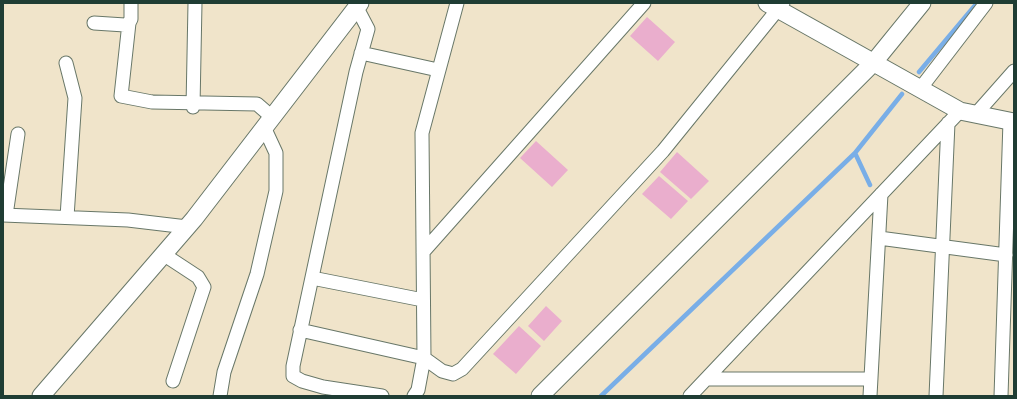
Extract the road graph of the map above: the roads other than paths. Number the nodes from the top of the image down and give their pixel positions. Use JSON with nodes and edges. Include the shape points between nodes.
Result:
{"nodes":[{"id":1,"x":131,"y":3,"type":"edge"},
{"id":2,"x":195,"y":3,"type":"edge"},
{"id":3,"x":457,"y":3,"type":"edge"},
{"id":4,"x":644,"y":3,"type":"edge"},
{"id":5,"x":922,"y":3,"type":"edge"},
{"id":6,"x":986,"y":3,"type":"edge"},
{"id":7,"x":358,"y":5,"type":"edge"},
{"id":8,"x":776,"y":5,"type":"edge"},
{"id":9,"x":94,"y":23,"type":"dead end"},
{"id":10,"x":129,"y":23,"type":"junction"},
{"id":11,"x":361,"y":53,"type":"junction"},
{"id":12,"x":874,"y":62,"type":"junction"},
{"id":13,"x":66,"y":63,"type":"dead end"},
{"id":14,"x":438,"y":70,"type":"junction"},
{"id":15,"x":1014,"y":71,"type":"edge"},
{"id":16,"x":920,"y":88,"type":"junction"},
{"id":17,"x":193,"y":104,"type":"junction"},
{"id":18,"x":968,"y":112,"type":"junction"},
{"id":19,"x":1012,"y":121,"type":"edge"},
{"id":20,"x":268,"y":122,"type":"junction"},
{"id":21,"x":948,"y":123,"type":"junction"},
{"id":22,"x":18,"y":134,"type":"dead end"},
{"id":23,"x":881,"y":194,"type":"junction"},
{"id":24,"x":5,"y":215,"type":"edge"},
{"id":25,"x":66,"y":218,"type":"junction"},
{"id":26,"x":187,"y":227,"type":"junction"},
{"id":27,"x":879,"y":238,"type":"junction"},
{"id":28,"x":943,"y":247,"type":"junction"},
{"id":29,"x":423,"y":252,"type":"junction"},
{"id":30,"x":163,"y":254,"type":"junction"},
{"id":31,"x":1006,"y":255,"type":"junction"},
{"id":32,"x":312,"y":278,"type":"junction"},
{"id":33,"x":423,"y":300,"type":"junction"},
{"id":34,"x":300,"y":330,"type":"junction"},
{"id":35,"x":424,"y":358,"type":"junction"},
{"id":36,"x":871,"y":378,"type":"junction"},
{"id":37,"x":707,"y":379,"type":"junction"},
{"id":38,"x":173,"y":381,"type":"dead end"},
{"id":39,"x":322,"y":392,"type":"edge"},
{"id":40,"x":40,"y":396,"type":"edge"},
{"id":41,"x":220,"y":396,"type":"edge"},
{"id":42,"x":382,"y":396,"type":"edge"},
{"id":43,"x":414,"y":396,"type":"edge"},
{"id":44,"x":540,"y":396,"type":"edge"},
{"id":45,"x":690,"y":396,"type":"edge"},
{"id":46,"x":870,"y":396,"type":"edge"},
{"id":47,"x":936,"y":396,"type":"edge"},
{"id":48,"x":1001,"y":396,"type":"edge"}],
"edges":[{"from":1,"to":10,"type":"street"},
{"from":2,"to":17,"type":"street"},
{"from":3,"to":14,"type":"street"},
{"from":4,"to":29,"type":"street"},
{"from":5,"to":12,"type":"street"},
{"from":6,"to":16,"type":"street"},
{"from":7,"to":11,"type":"street","via":[[368,29]]},
{"from":7,"to":20,"type":"street"},
{"from":8,"to":12,"type":"street"},
{"from":8,"to":35,"type":"street","via":[[663,151],[462,368],[453,374],[442,371]]},
{"from":9,"to":10,"type":"street"},
{"from":10,"to":17,"type":"street","via":[[121,96],[152,102]]},
{"from":11,"to":14,"type":"street"},
{"from":11,"to":32,"type":"street"},
{"from":12,"to":16,"type":"street"},
{"from":12,"to":44,"type":"street"},
{"from":13,"to":25,"type":"street","via":[[75,98]]},
{"from":14,"to":29,"type":"street","via":[[422,133]]},
{"from":15,"to":18,"type":"street"},
{"from":16,"to":18,"type":"street"},
{"from":17,"to":20,"type":"street","via":[[257,104]]},
{"from":18,"to":19,"type":"street"},
{"from":18,"to":21,"type":"street"},
{"from":19,"to":31,"type":"street"},
{"from":20,"to":26,"type":"street"},
{"from":20,"to":41,"type":"street","via":[[276,153],[276,191],[257,274],[224,372]]},
{"from":21,"to":23,"type":"street"},
{"from":21,"to":28,"type":"street"},
{"from":22,"to":24,"type":"street"},
{"from":23,"to":27,"type":"street"},
{"from":23,"to":37,"type":"street"},
{"from":24,"to":25,"type":"street"},
{"from":25,"to":26,"type":"street","via":[[128,220]]},
{"from":26,"to":30,"type":"street"},
{"from":27,"to":28,"type":"street"},
{"from":27,"to":36,"type":"street"},
{"from":28,"to":31,"type":"street"},
{"from":28,"to":47,"type":"street"},
{"from":29,"to":33,"type":"street"},
{"from":30,"to":38,"type":"street","via":[[198,277],[204,288]]},
{"from":30,"to":40,"type":"street"},
{"from":31,"to":48,"type":"street"},
{"from":32,"to":33,"type":"street"},
{"from":32,"to":34,"type":"street"},
{"from":33,"to":35,"type":"street"},
{"from":34,"to":35,"type":"street"},
{"from":34,"to":39,"type":"street","via":[[293,376]]},
{"from":35,"to":43,"type":"street","via":[[418,390]]},
{"from":36,"to":37,"type":"street"},
{"from":36,"to":46,"type":"street"},
{"from":37,"to":45,"type":"street"},
{"from":39,"to":42,"type":"street"}]}
